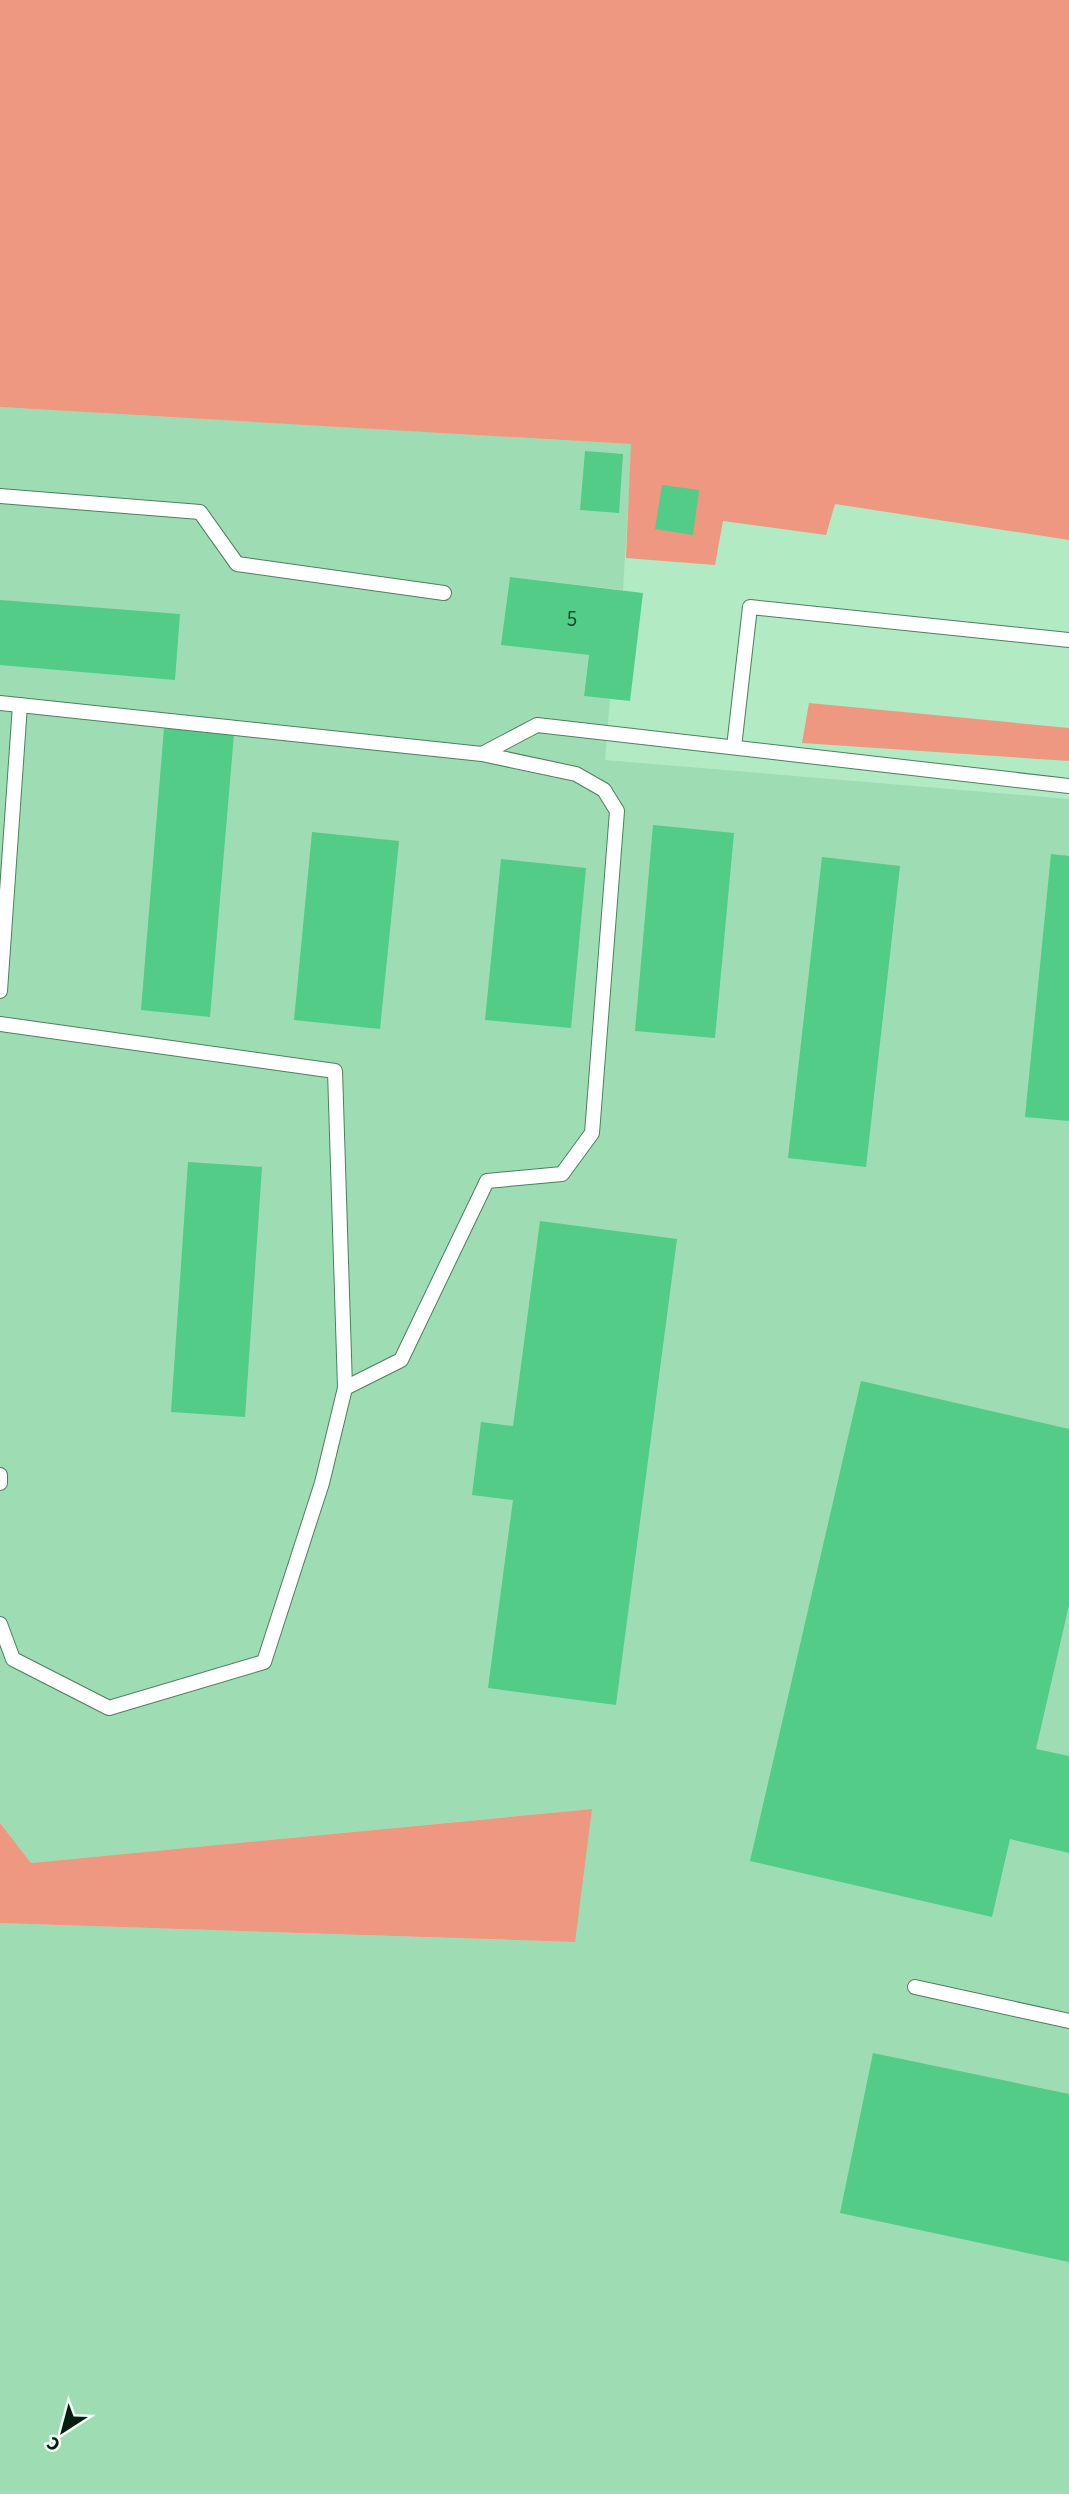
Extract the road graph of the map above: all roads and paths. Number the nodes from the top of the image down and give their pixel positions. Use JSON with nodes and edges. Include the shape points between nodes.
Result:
{"nodes":[{"id":1,"x":0,"y":496,"type":"edge"},
{"id":2,"x":444,"y":593,"type":"dead end"},
{"id":3,"x":1069,"y":640,"type":"edge"},
{"id":4,"x":0,"y":703,"type":"edge"},
{"id":5,"x":20,"y":705,"type":"junction"},
{"id":6,"x":734,"y":747,"type":"junction"},
{"id":7,"x":482,"y":754,"type":"junction"},
{"id":8,"x":1069,"y":786,"type":"edge"},
{"id":9,"x":0,"y":991,"type":"edge"},
{"id":10,"x":0,"y":1024,"type":"edge"},
{"id":11,"x":345,"y":1388,"type":"junction"},
{"id":12,"x":0,"y":1475,"type":"edge"},
{"id":13,"x":0,"y":1483,"type":"edge"},
{"id":14,"x":0,"y":1625,"type":"edge"},
{"id":15,"x":915,"y":1987,"type":"dead end"},
{"id":16,"x":1069,"y":2021,"type":"edge"}],
"edges":[{"from":1,"to":2,"type":"lane","via":[[200,512],[237,565]]},
{"from":3,"to":6,"type":"lane","via":[[750,607]]},
{"from":4,"to":5,"type":"lane"},
{"from":5,"to":7,"type":"lane"},
{"from":5,"to":9,"type":"lane"},
{"from":6,"to":7,"type":"lane","via":[[537,725]]},
{"from":6,"to":8,"type":"lane"},
{"from":7,"to":11,"type":"lane","via":[[576,774],[604,790],[617,811],[592,1133],[562,1174],[487,1181],[401,1360]]},
{"from":10,"to":11,"type":"lane","via":[[335,1072]]},
{"from":11,"to":14,"type":"lane","via":[[322,1483],[264,1662],[108,1708],[13,1659]]},
{"from":12,"to":13,"type":"lane"},
{"from":15,"to":16,"type":"lane"}]}
